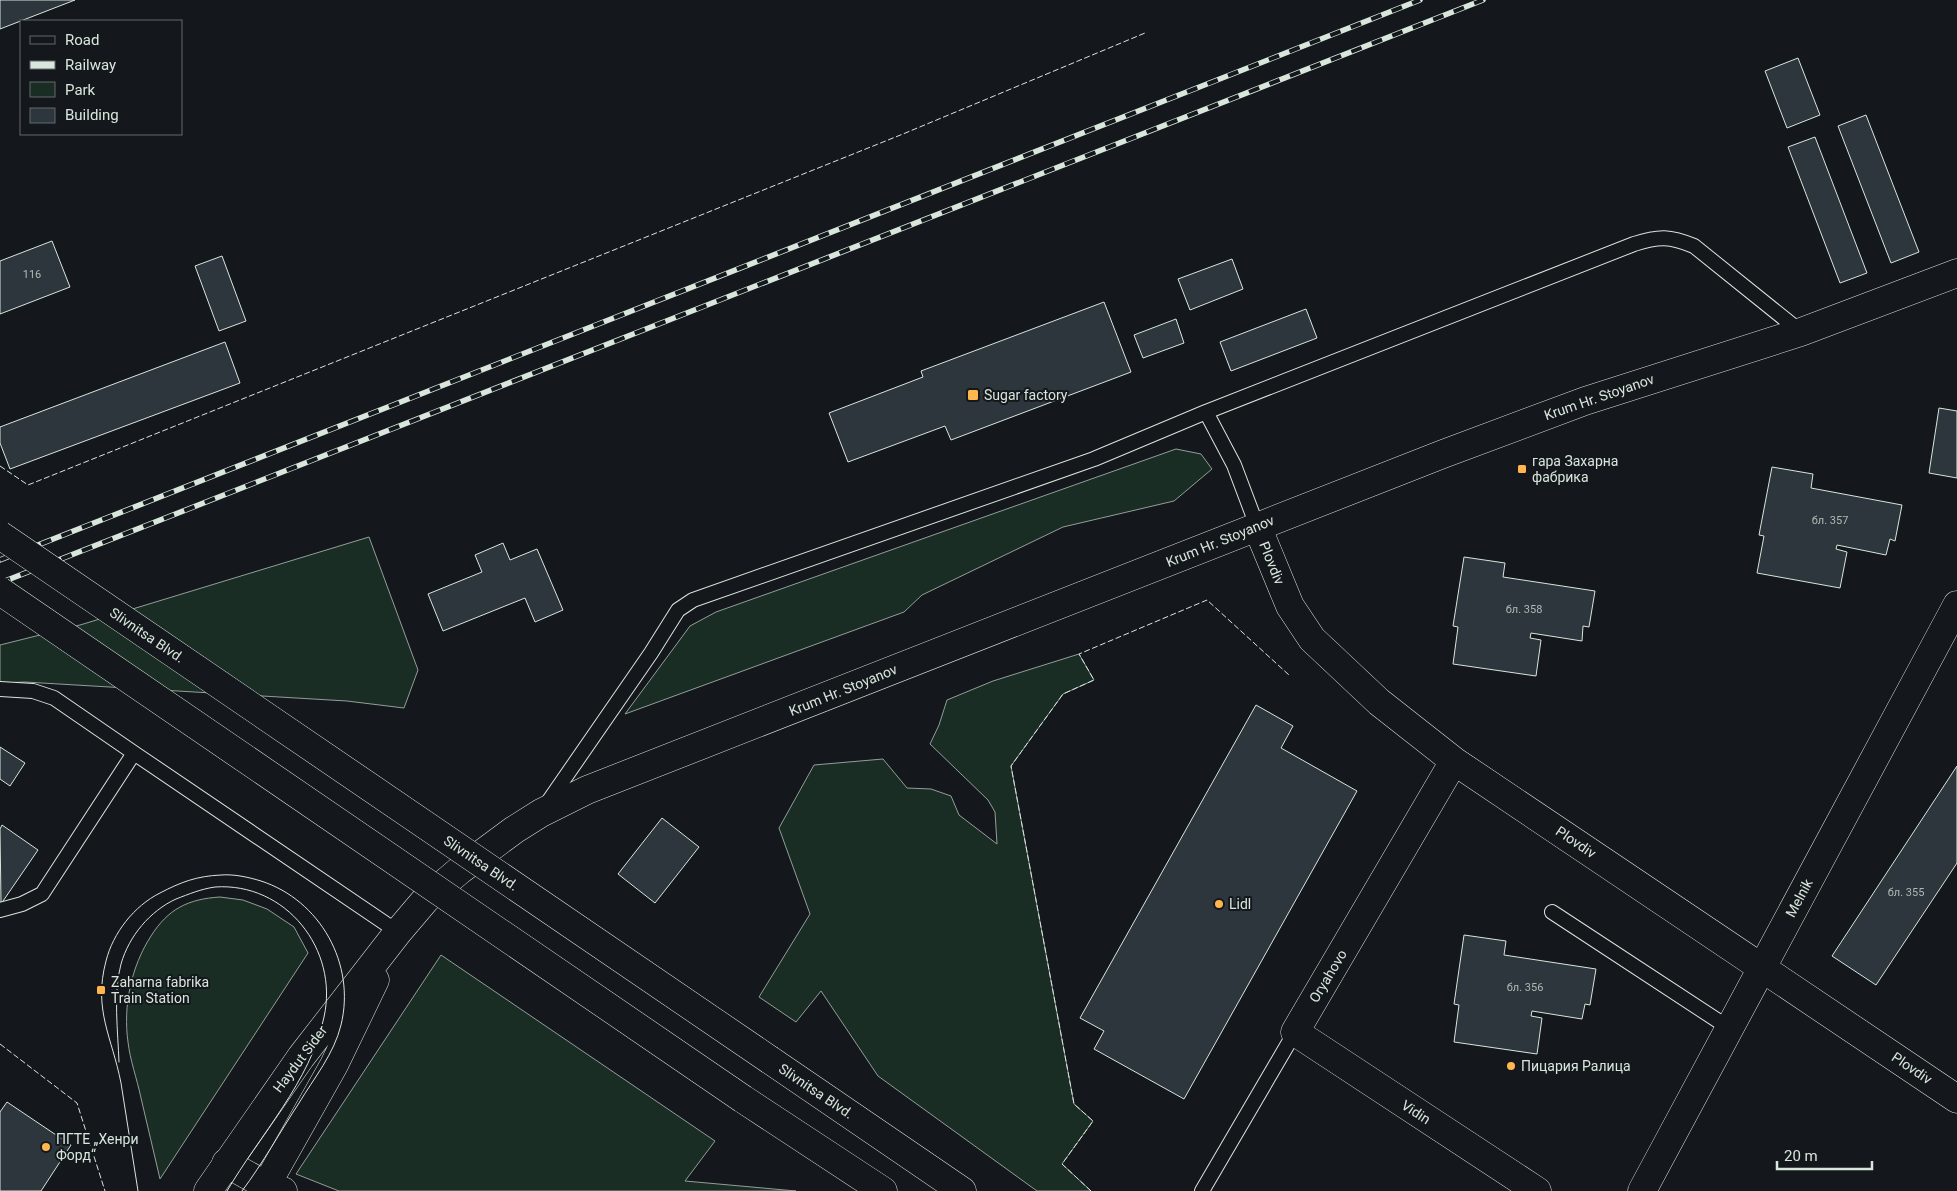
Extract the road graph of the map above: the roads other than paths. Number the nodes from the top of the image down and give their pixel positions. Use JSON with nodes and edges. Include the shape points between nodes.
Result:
{"nodes":[{"id":1,"x":1957,"y":273,"type":"edge"},
{"id":2,"x":1801,"y":332,"type":"junction"},
{"id":3,"x":1206,"y":412,"type":"junction"},
{"id":4,"x":1257,"y":526,"type":"junction"},
{"id":5,"x":0,"y":535,"type":"edge"},
{"id":6,"x":0,"y":591,"type":"edge"},
{"id":7,"x":1955,"y":615,"type":"edge"},
{"id":8,"x":0,"y":689,"type":"edge"},
{"id":9,"x":134,"y":752,"type":"junction"},
{"id":10,"x":1454,"y":762,"type":"junction"},
{"id":11,"x":541,"y":813,"type":"junction"},
{"id":12,"x":497,"y":842,"type":"joint"},
{"id":13,"x":0,"y":910,"type":"edge"},
{"id":14,"x":1552,"y":912,"type":"dead end"},
{"id":15,"x":398,"y":932,"type":"junction"},
{"id":16,"x":1762,"y":967,"type":"junction"},
{"id":17,"x":1729,"y":1028,"type":"junction"},
{"id":18,"x":1295,"y":1032,"type":"junction"},
{"id":19,"x":1957,"y":1099,"type":"edge"},
{"id":20,"x":226,"y":1163,"type":"junction"},
{"id":21,"x":271,"y":1189,"type":"edge"},
{"id":22,"x":208,"y":1191,"type":"edge"},
{"id":23,"x":883,"y":1191,"type":"edge"},
{"id":24,"x":962,"y":1191,"type":"edge"},
{"id":25,"x":1202,"y":1191,"type":"edge"},
{"id":26,"x":1537,"y":1191,"type":"edge"},
{"id":27,"x":1642,"y":1191,"type":"edge"}],
"edges":[{"from":1,"to":2,"type":"street","name":"Krum Hr. Stoyanov"},
{"from":2,"to":3,"type":"lane","via":[[1694,246],[1677,239],[1656,237]]},
{"from":2,"to":4,"type":"street","name":"Krum Hr. Stoyanov","via":[[1585,401]]},
{"from":3,"to":4,"type":"lane","via":[[1234,465]]},
{"from":3,"to":11,"type":"lane","via":[[1094,459],[693,600],[678,610]]},
{"from":4,"to":10,"type":"street","name":"Plovdiv","via":[[1290,606],[1312,639],[1379,702]]},
{"from":4,"to":11,"type":"street","name":"Krum Hr. Stoyanov","via":[[587,790]]},
{"from":5,"to":24,"type":"street","name":"Slivnitsa Blvd.","bridge":true},
{"from":6,"to":23,"type":"street","bridge":true,"via":[[743,1099]]},
{"from":7,"to":16,"type":"street","name":"Melnik"},
{"from":8,"to":9,"type":"lane","via":[[17,688],[54,698]]},
{"from":9,"to":13,"type":"lane","via":[[42,894]]},
{"from":9,"to":15,"type":"lane"},
{"from":10,"to":16,"type":"street","name":"Plovdiv"},
{"from":10,"to":18,"type":"street","name":"Oryahovo"},
{"from":11,"to":12,"type":"street","name":"Krum Hr. Stoyanov"},
{"from":12,"to":15,"type":"street","name":"Haydut Sider","via":[[426,899]]},
{"from":14,"to":17,"type":"lane"},
{"from":15,"to":20,"type":"street","name":"Haydut Sider","via":[[301,1058]]},
{"from":15,"to":21,"type":"street","name":"Haydut Sider"},
{"from":16,"to":17,"type":"street","name":"Melnik"},
{"from":16,"to":19,"type":"street","name":"Plovdiv"},
{"from":17,"to":27,"type":"street","name":"Melnik"},
{"from":18,"to":25,"type":"lane","name":"Oryahovo"},
{"from":18,"to":26,"type":"street","name":"Vidin"},
{"from":20,"to":21,"type":"street"},
{"from":20,"to":22,"type":"street","name":"Haydut Sider"}]}
